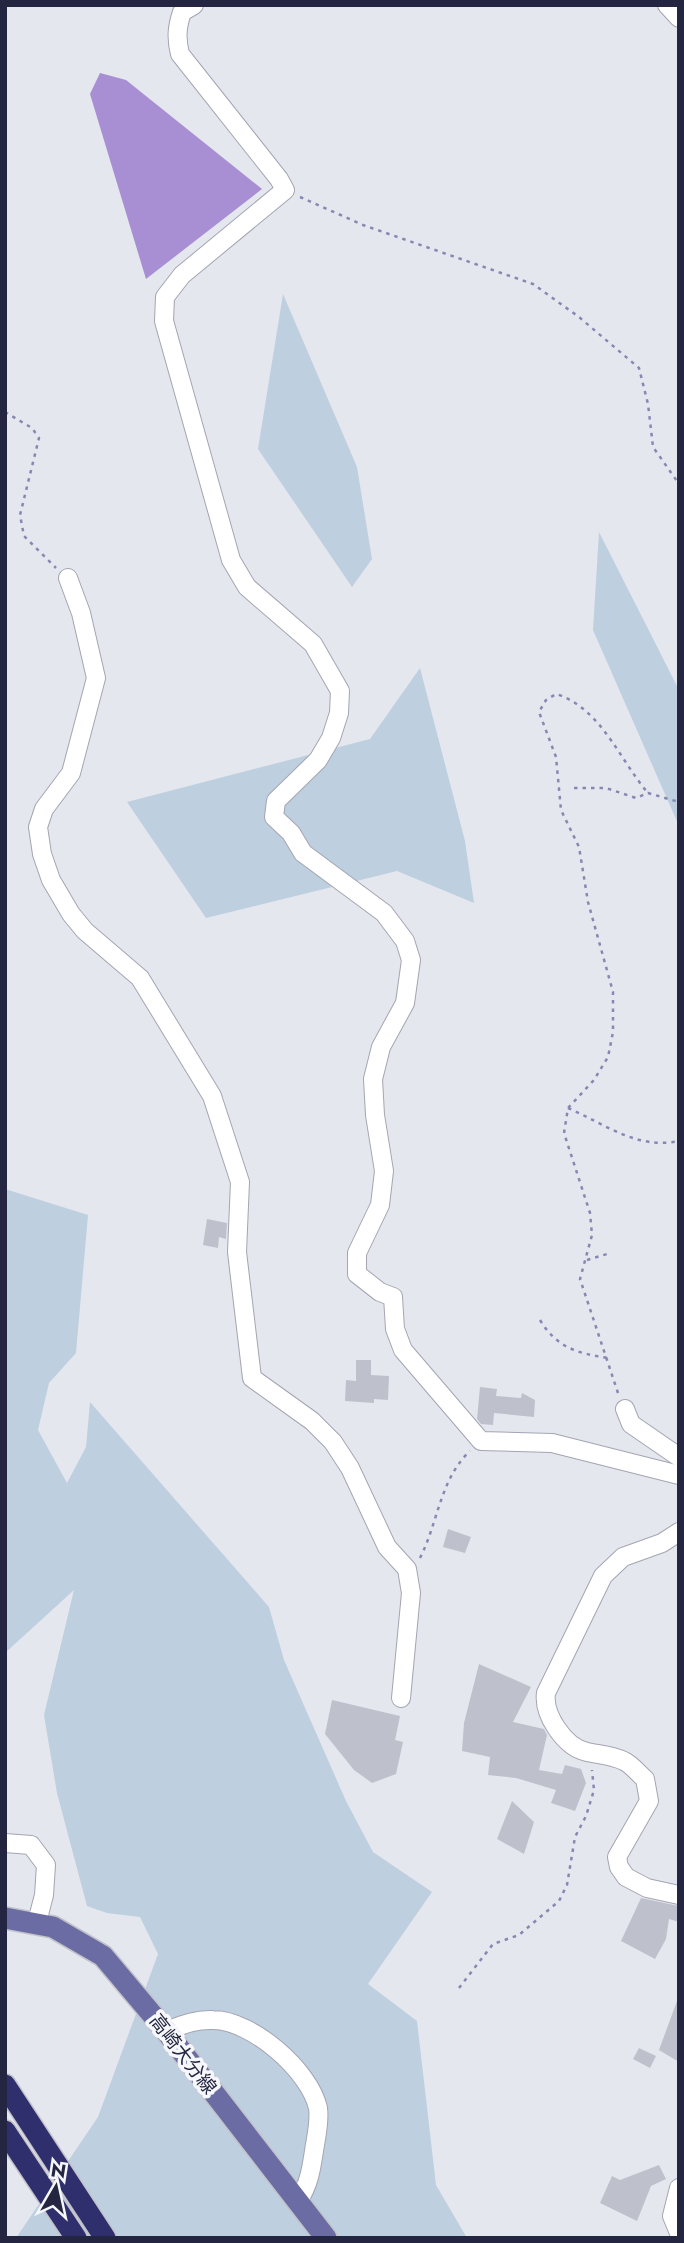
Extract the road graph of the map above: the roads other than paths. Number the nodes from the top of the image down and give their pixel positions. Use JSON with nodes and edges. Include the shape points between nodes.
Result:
{"nodes":[{"id":1,"x":194,"y":5,"type":"edge"},
{"id":2,"x":667,"y":5,"type":"edge"},
{"id":3,"x":679,"y":18,"type":"edge"},
{"id":4,"x":68,"y":578,"type":"road end"},
{"id":5,"x":625,"y":1409,"type":"road end"},
{"id":6,"x":679,"y":1457,"type":"edge"},
{"id":7,"x":679,"y":1475,"type":"edge"},
{"id":8,"x":679,"y":1532,"type":"edge"},
{"id":9,"x":401,"y":1698,"type":"dead end"},
{"id":10,"x":5,"y":1843,"type":"edge"},
{"id":11,"x":679,"y":1895,"type":"edge"},
{"id":12,"x":5,"y":1918,"type":"edge"},
{"id":13,"x":37,"y":1922,"type":"junction"},
{"id":14,"x":166,"y":2031,"type":"junction"},
{"id":15,"x":5,"y":2085,"type":"edge"},
{"id":16,"x":5,"y":2130,"type":"edge"},
{"id":17,"x":679,"y":2188,"type":"edge"},
{"id":18,"x":298,"y":2201,"type":"junction"},
{"id":19,"x":679,"y":2233,"type":"edge"},
{"id":20,"x":76,"y":2238,"type":"edge"},
{"id":21,"x":106,"y":2238,"type":"edge"},
{"id":22,"x":326,"y":2238,"type":"edge"}],
"edges":[{"from":1,"to":7,"type":"street","via":[[182,12],[178,23],[180,54],[285,190],[182,275],[165,297],[164,320],[231,559],[247,587],[313,644],[340,691],[331,738],[318,760],[276,801],[274,817],[303,853],[384,914],[405,941],[411,960],[405,1003],[381,1047],[373,1079],[384,1171],[380,1205],[356,1253],[357,1274],[393,1297],[395,1329],[403,1350],[481,1441],[552,1443]]},
{"from":2,"to":3,"type":"street"},
{"from":4,"to":9,"type":"street","via":[[96,678],[71,773],[44,809],[38,827],[42,855],[71,914],[140,978],[212,1096],[240,1182],[237,1252],[253,1378],[334,1442],[387,1547],[407,1569],[411,1593]]},
{"from":5,"to":6,"type":"street","via":[[631,1423]]},
{"from":8,"to":11,"type":"street","via":[[623,1557],[603,1576],[546,1693],[548,1712],[561,1733],[585,1752],[623,1760],[645,1779],[649,1801],[617,1857],[619,1867],[626,1877],[647,1888]]},
{"from":10,"to":13,"type":"street","via":[[31,1845],[46,1865]]},
{"from":12,"to":13,"type":"main road","name":"高崎大分線"},
{"from":13,"to":14,"type":"main road","name":"高崎大分線","via":[[65,1932],[103,1956]]},
{"from":14,"to":18,"type":"main road","name":"高崎大分線"},
{"from":14,"to":18,"type":"street","via":[[188,2022],[229,2022],[253,2033],[300,2072],[318,2111],[311,2175]]},
{"from":15,"to":21,"type":"highway"},
{"from":16,"to":20,"type":"highway"},
{"from":17,"to":19,"type":"street","via":[[672,2216]]},
{"from":18,"to":22,"type":"main road","name":"高崎大分線"}]}
